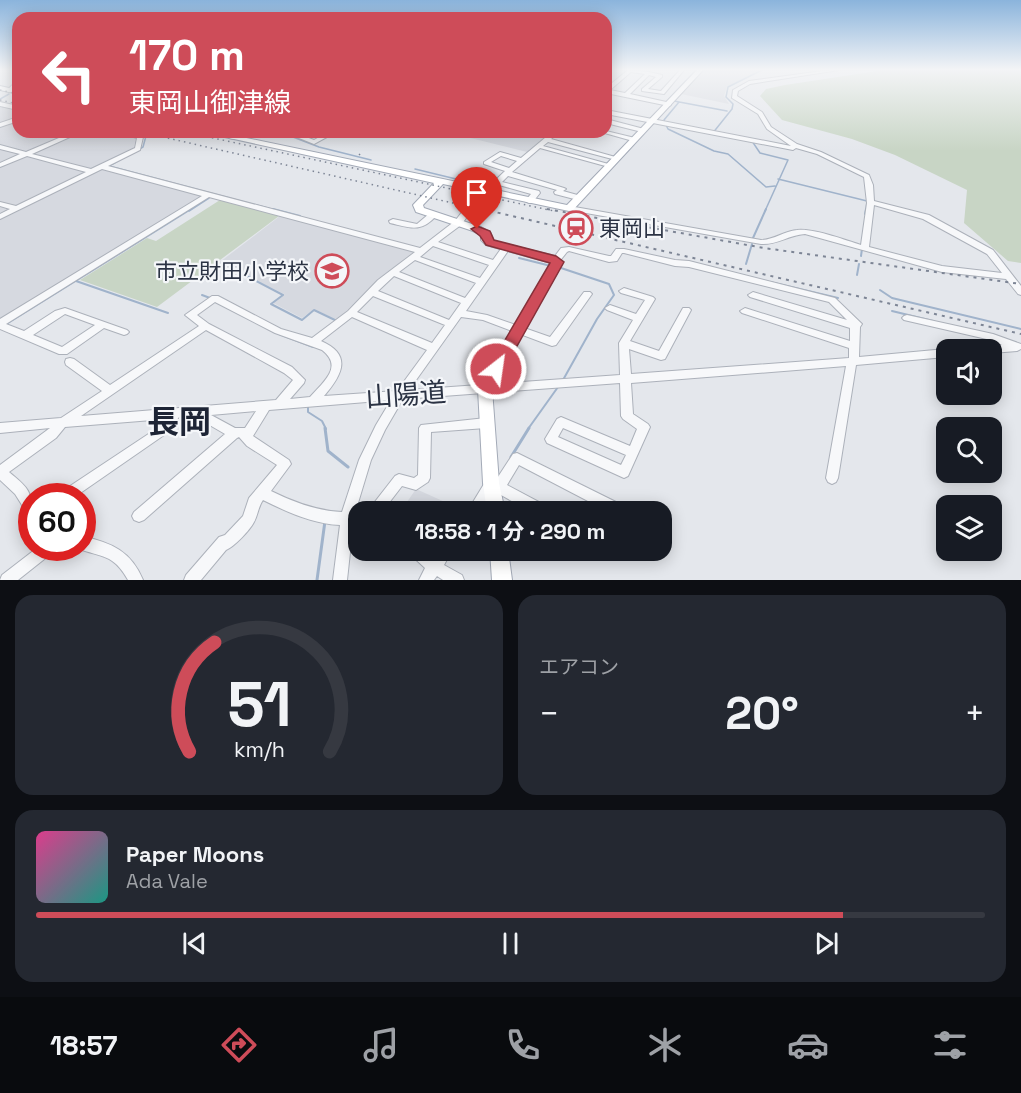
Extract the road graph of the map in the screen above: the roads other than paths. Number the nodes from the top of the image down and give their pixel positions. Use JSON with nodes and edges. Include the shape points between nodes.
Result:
{"nodes":[{"id":1,"x":636,"y":97,"type":"edge"},
{"id":2,"x":675,"y":97,"type":"edge"},
{"id":3,"x":736,"y":97,"type":"edge"},
{"id":4,"x":669,"y":104,"type":"junction"},
{"id":5,"x":612,"y":113,"type":"edge"},
{"id":6,"x":651,"y":121,"type":"junction"},
{"id":7,"x":612,"y":122,"type":"edge"},
{"id":8,"x":642,"y":129,"type":"junction"},
{"id":9,"x":612,"y":134,"type":"edge"},
{"id":10,"x":64,"y":138,"type":"edge"},
{"id":11,"x":140,"y":138,"type":"edge"},
{"id":12,"x":232,"y":138,"type":"edge"},
{"id":13,"x":305,"y":138,"type":"edge"},
{"id":14,"x":322,"y":138,"type":"edge"},
{"id":15,"x":549,"y":138,"type":"edge"},
{"id":16,"x":633,"y":139,"type":"junction"},
{"id":17,"x":547,"y":140,"type":"junction"},
{"id":18,"x":795,"y":145,"type":"junction"},
{"id":19,"x":0,"y":147,"type":"edge"},
{"id":20,"x":538,"y":147,"type":"junction"},
{"id":21,"x":27,"y":154,"type":"junction"},
{"id":22,"x":616,"y":158,"type":"junction"},
{"id":23,"x":522,"y":160,"type":"junction"},
{"id":24,"x":0,"y":165,"type":"edge"},
{"id":25,"x":609,"y":165,"type":"junction"},
{"id":26,"x":102,"y":167,"type":"junction"},
{"id":27,"x":93,"y":172,"type":"junction"},
{"id":28,"x":509,"y":172,"type":"junction"},
{"id":29,"x":440,"y":182,"type":"junction"},
{"id":30,"x":499,"y":183,"type":"junction"},
{"id":31,"x":488,"y":192,"type":"junction"},
{"id":32,"x":208,"y":195,"type":"junction"},
{"id":33,"x":578,"y":198,"type":"junction"},
{"id":34,"x":529,"y":201,"type":"junction"},
{"id":35,"x":871,"y":202,"type":"junction"},
{"id":36,"x":0,"y":204,"type":"edge"},
{"id":37,"x":569,"y":208,"type":"junction"},
{"id":38,"x":16,"y":209,"type":"junction"},
{"id":39,"x":433,"y":215,"type":"junction"},
{"id":40,"x":0,"y":217,"type":"edge"},
{"id":41,"x":461,"y":218,"type":"junction"},
{"id":42,"x":393,"y":221,"type":"dead end"},
{"id":43,"x":433,"y":243,"type":"junction"},
{"id":44,"x":865,"y":247,"type":"junction"},
{"id":45,"x":506,"y":248,"type":"junction"},
{"id":46,"x":417,"y":254,"type":"junction"},
{"id":47,"x":556,"y":261,"type":"junction"},
{"id":48,"x":495,"y":264,"type":"junction"},
{"id":49,"x":393,"y":273,"type":"junction"},
{"id":50,"x":1007,"y":276,"type":"junction"},
{"id":51,"x":482,"y":282,"type":"junction"},
{"id":52,"x":624,"y":291,"type":"dead end"},
{"id":53,"x":372,"y":292,"type":"junction"},
{"id":54,"x":1021,"y":292,"type":"edge"},
{"id":55,"x":586,"y":294,"type":"dead end"},
{"id":56,"x":753,"y":295,"type":"dead end"},
{"id":57,"x":468,"y":302,"type":"junction"},
{"id":58,"x":610,"y":309,"type":"dead end"},
{"id":59,"x":686,"y":310,"type":"dead end"},
{"id":60,"x":745,"y":311,"type":"dead end"},
{"id":61,"x":351,"y":313,"type":"junction"},
{"id":62,"x":459,"y":314,"type":"junction"},
{"id":63,"x":638,"y":318,"type":"junction"},
{"id":64,"x":907,"y":318,"type":"dead end"},
{"id":65,"x":451,"y":324,"type":"junction"},
{"id":66,"x":2,"y":325,"type":"edge"},
{"id":67,"x":102,"y":325,"type":"junction"},
{"id":68,"x":206,"y":326,"type":"junction"},
{"id":69,"x":855,"y":326,"type":"junction"},
{"id":70,"x":519,"y":329,"type":"junction"},
{"id":71,"x":124,"y":332,"type":"dead end"},
{"id":72,"x":25,"y":335,"type":"junction"},
{"id":73,"x":312,"y":343,"type":"junction"},
{"id":74,"x":624,"y":345,"type":"junction"},
{"id":75,"x":853,"y":346,"type":"junction"},
{"id":76,"x":1018,"y":347,"type":"edge"},
{"id":77,"x":434,"y":348,"type":"junction"},
{"id":78,"x":1002,"y":349,"type":"edge"},
{"id":79,"x":936,"y":354,"type":"edge"},
{"id":80,"x":70,"y":362,"type":"dead end"},
{"id":81,"x":853,"y":362,"type":"junction"},
{"id":82,"x":625,"y":379,"type":"junction"},
{"id":83,"x":485,"y":389,"type":"junction"},
{"id":84,"x":110,"y":391,"type":"junction"},
{"id":85,"x":399,"y":396,"type":"junction"},
{"id":86,"x":313,"y":402,"type":"junction"},
{"id":87,"x":279,"y":405,"type":"junction"},
{"id":88,"x":265,"y":406,"type":"junction"},
{"id":89,"x":196,"y":412,"type":"junction"},
{"id":90,"x":176,"y":414,"type":"junction"},
{"id":91,"x":486,"y":423,"type":"junction"},
{"id":92,"x":61,"y":424,"type":"junction"},
{"id":93,"x":0,"y":428,"type":"edge"},
{"id":94,"x":240,"y":435,"type":"junction"},
{"id":95,"x":633,"y":453,"type":"junction"},
{"id":96,"x":0,"y":473,"type":"edge"},
{"id":97,"x":832,"y":478,"type":"dead end"},
{"id":98,"x":85,"y":483,"type":"edge"},
{"id":99,"x":18,"y":488,"type":"edge"},
{"id":100,"x":495,"y":488,"type":"junction"},
{"id":101,"x":262,"y":493,"type":"junction"},
{"id":102,"x":357,"y":501,"type":"edge"},
{"id":103,"x":383,"y":501,"type":"edge"},
{"id":104,"x":483,"y":501,"type":"edge"},
{"id":105,"x":496,"y":501,"type":"edge"},
{"id":106,"x":522,"y":501,"type":"edge"},
{"id":107,"x":601,"y":501,"type":"edge"},
{"id":108,"x":139,"y":516,"type":"dead end"},
{"id":109,"x":348,"y":519,"type":"edge"},
{"id":110,"x":348,"y":542,"type":"edge"},
{"id":111,"x":96,"y":546,"type":"edge"},
{"id":112,"x":31,"y":561,"type":"edge"},
{"id":113,"x":428,"y":561,"type":"edge"},
{"id":114,"x":438,"y":561,"type":"edge"},
{"id":115,"x":500,"y":561,"type":"edge"},
{"id":116,"x":434,"y":567,"type":"junction"},
{"id":117,"x":7,"y":580,"type":"edge"},
{"id":118,"x":136,"y":580,"type":"edge"},
{"id":119,"x":191,"y":580,"type":"edge"},
{"id":120,"x":340,"y":580,"type":"edge"},
{"id":121,"x":426,"y":580,"type":"edge"},
{"id":122,"x":457,"y":580,"type":"edge"},
{"id":123,"x":502,"y":580,"type":"edge"}],
"edges":[{"from":1,"to":4,"type":"street"},
{"from":2,"to":4,"type":"main road"},
{"from":3,"to":18,"type":"street"},
{"from":4,"to":6,"type":"main road"},
{"from":5,"to":6,"type":"street"},
{"from":6,"to":8,"type":"main road"},
{"from":6,"to":18,"type":"street","via":[[793,148]]},
{"from":7,"to":8,"type":"street"},
{"from":8,"to":16,"type":"main road"},
{"from":9,"to":16,"type":"street"},
{"from":10,"to":21,"type":"street"},
{"from":11,"to":26,"type":"street","via":[[139,148]]},
{"from":12,"to":29,"type":"main road"},
{"from":13,"to":14,"type":"street","via":[[314,142]]},
{"from":15,"to":17,"type":"street"},
{"from":16,"to":22,"type":"main road"},
{"from":17,"to":20,"type":"street"},
{"from":17,"to":22,"type":"street"},
{"from":18,"to":35,"type":"street","via":[[865,174]]},
{"from":19,"to":21,"type":"street"},
{"from":20,"to":23,"type":"street"},
{"from":20,"to":25,"type":"street"},
{"from":21,"to":24,"type":"street"},
{"from":21,"to":27,"type":"street"},
{"from":22,"to":25,"type":"main road"},
{"from":23,"to":28,"type":"street"},
{"from":23,"to":28,"type":"street","via":[[500,154],[486,164]]},
{"from":25,"to":33,"type":"main road"},
{"from":26,"to":27,"type":"street"},
{"from":26,"to":32,"type":"street"},
{"from":27,"to":38,"type":"street"},
{"from":28,"to":30,"type":"street"},
{"from":28,"to":33,"type":"street"},
{"from":29,"to":31,"type":"main road"},
{"from":29,"to":39,"type":"main road","via":[[418,205],[420,210]]},
{"from":30,"to":31,"type":"street"},
{"from":30,"to":34,"type":"street","via":[[536,193]]},
{"from":31,"to":34,"type":"main road"},
{"from":32,"to":46,"type":"street"},
{"from":32,"to":66,"type":"street"},
{"from":33,"to":37,"type":"main road"},
{"from":34,"to":37,"type":"main road"},
{"from":35,"to":44,"type":"street"},
{"from":35,"to":50,"type":"street","via":[[926,217],[963,236],[995,256]]},
{"from":36,"to":38,"type":"street"},
{"from":37,"to":44,"type":"street","via":[[767,243],[784,234],[801,232]]},
{"from":38,"to":40,"type":"street"},
{"from":39,"to":41,"type":"main road"},
{"from":39,"to":42,"type":"street","via":[[418,227]]},
{"from":41,"to":43,"type":"street"},
{"from":41,"to":45,"type":"main road","via":[[483,232],[488,242]]},
{"from":43,"to":46,"type":"street"},
{"from":43,"to":48,"type":"street"},
{"from":44,"to":50,"type":"street","via":[[942,268]]},
{"from":45,"to":47,"type":"main road"},
{"from":45,"to":48,"type":"street"},
{"from":46,"to":49,"type":"street"},
{"from":46,"to":51,"type":"street"},
{"from":47,"to":69,"type":"street","via":[[569,249],[609,259],[624,251],[689,264],[832,300]]},
{"from":47,"to":70,"type":"main road"},
{"from":48,"to":51,"type":"street"},
{"from":49,"to":53,"type":"street"},
{"from":49,"to":57,"type":"street"},
{"from":50,"to":54,"type":"street"},
{"from":51,"to":57,"type":"street"},
{"from":52,"to":63,"type":"street","via":[[650,299]]},
{"from":53,"to":61,"type":"street"},
{"from":53,"to":65,"type":"street"},
{"from":55,"to":70,"type":"street","via":[[552,342]]},
{"from":56,"to":69,"type":"street"},
{"from":57,"to":62,"type":"street"},
{"from":58,"to":63,"type":"street"},
{"from":59,"to":74,"type":"street","via":[[662,356]]},
{"from":60,"to":75,"type":"street"},
{"from":61,"to":73,"type":"street"},
{"from":61,"to":77,"type":"street"},
{"from":62,"to":65,"type":"street"},
{"from":62,"to":70,"type":"street","via":[[484,317]]},
{"from":63,"to":74,"type":"street"},
{"from":64,"to":76,"type":"street","via":[[993,337]]},
{"from":65,"to":77,"type":"street"},
{"from":66,"to":72,"type":"street"},
{"from":67,"to":71,"type":"street"},
{"from":67,"to":72,"type":"street","via":[[65,311]]},
{"from":67,"to":72,"type":"street","via":[[63,351]]},
{"from":68,"to":73,"type":"street","via":[[190,315],[213,300]]},
{"from":68,"to":84,"type":"street"},
{"from":68,"to":87,"type":"street","via":[[300,380]]},
{"from":69,"to":75,"type":"street"},
{"from":70,"to":83,"type":"main road"},
{"from":73,"to":86,"type":"street","via":[[330,351],[337,368]]},
{"from":74,"to":82,"type":"street"},
{"from":75,"to":81,"type":"street"},
{"from":76,"to":78,"type":"street"},
{"from":77,"to":85,"type":"street"},
{"from":79,"to":81,"type":"street","name":"山陽道"},
{"from":80,"to":84,"type":"street"},
{"from":81,"to":82,"type":"street","name":"山陽道"},
{"from":81,"to":97,"type":"street"},
{"from":82,"to":83,"type":"street","name":"山陽道"},
{"from":82,"to":95,"type":"street","via":[[627,416],[644,427]]},
{"from":83,"to":85,"type":"street","name":"山陽道"},
{"from":83,"to":91,"type":"main road"},
{"from":84,"to":92,"type":"street"},
{"from":85,"to":86,"type":"street","name":"山陽道"},
{"from":85,"to":102,"type":"street","via":[[365,460]]},
{"from":86,"to":87,"type":"street","name":"山陽道"},
{"from":87,"to":88,"type":"street","name":"山陽道"},
{"from":88,"to":89,"type":"street","name":"山陽道"},
{"from":88,"to":94,"type":"street"},
{"from":89,"to":90,"type":"street","name":"山陽道"},
{"from":89,"to":94,"type":"street"},
{"from":90,"to":92,"type":"street","name":"山陽道"},
{"from":90,"to":98,"type":"street","via":[[163,430]]},
{"from":91,"to":100,"type":"main road"},
{"from":91,"to":103,"type":"street","via":[[425,428],[424,478],[416,484],[399,480]]},
{"from":92,"to":93,"type":"street","name":"山陽道"},
{"from":92,"to":96,"type":"street"},
{"from":94,"to":101,"type":"street","via":[[285,464]]},
{"from":94,"to":108,"type":"street"},
{"from":95,"to":95,"type":"street","via":[[561,422],[551,439],[624,472]]},
{"from":96,"to":99,"type":"street"},
{"from":100,"to":104,"type":"street"},
{"from":100,"to":105,"type":"main road"},
{"from":100,"to":106,"type":"street"},
{"from":100,"to":107,"type":"street","via":[[517,458]]},
{"from":101,"to":109,"type":"street","via":[[290,507]]},
{"from":101,"to":119,"type":"street","via":[[248,520]]},
{"from":110,"to":120,"type":"street"},
{"from":111,"to":118,"type":"street","via":[[108,548],[128,565]]},
{"from":112,"to":117,"type":"street"},
{"from":113,"to":116,"type":"street"},
{"from":114,"to":116,"type":"street"},
{"from":115,"to":123,"type":"main road"},
{"from":116,"to":121,"type":"street"},
{"from":116,"to":122,"type":"street"}]}
